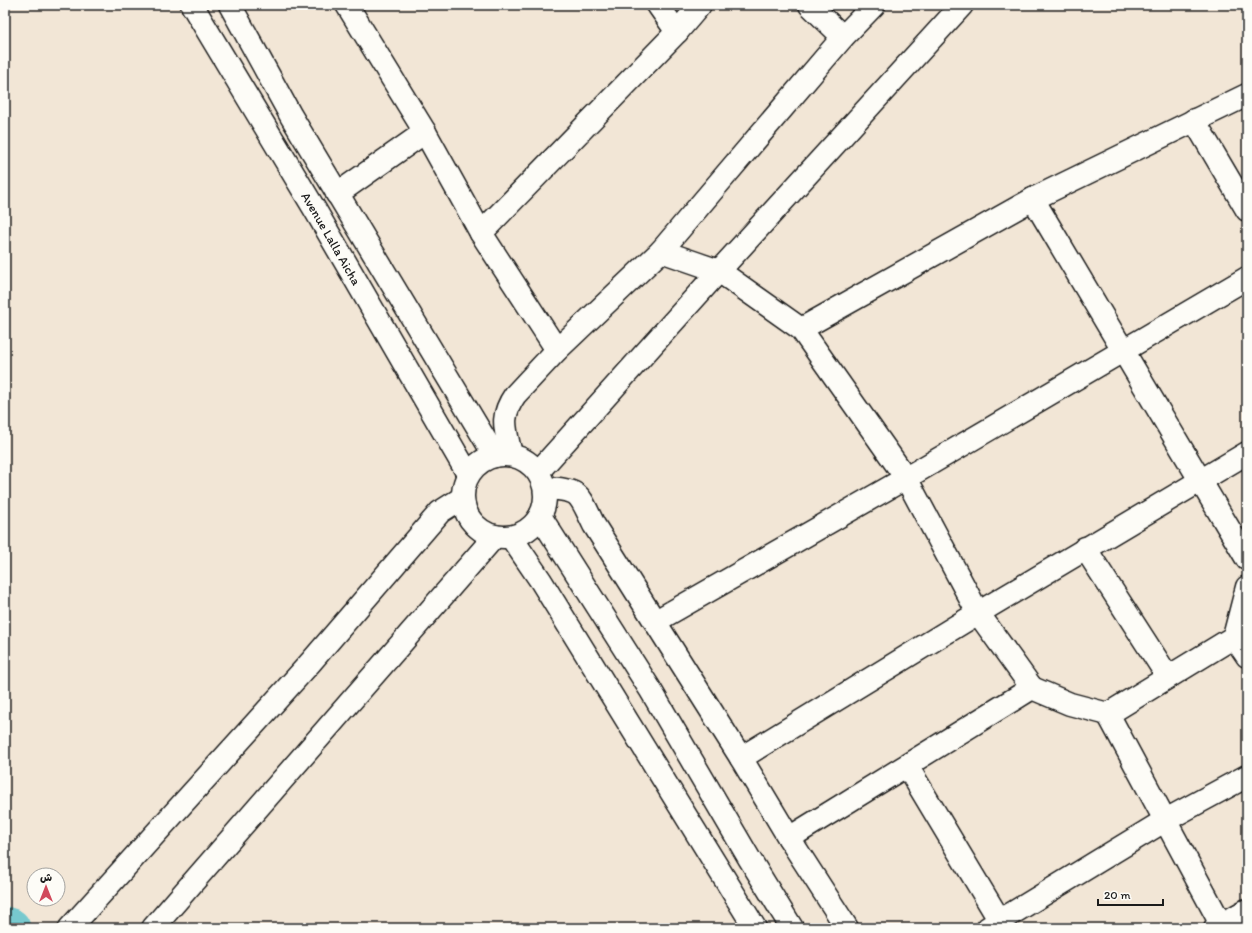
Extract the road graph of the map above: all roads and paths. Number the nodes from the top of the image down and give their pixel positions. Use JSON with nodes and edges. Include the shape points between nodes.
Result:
{"nodes":[{"id":1,"x":192,"y":5,"type":"edge"},
{"id":2,"x":230,"y":5,"type":"edge"},
{"id":3,"x":347,"y":5,"type":"edge"},
{"id":4,"x":658,"y":5,"type":"edge"},
{"id":5,"x":700,"y":5,"type":"edge"},
{"id":6,"x":810,"y":5,"type":"edge"},
{"id":7,"x":874,"y":5,"type":"edge"},
{"id":8,"x":962,"y":5,"type":"edge"},
{"id":9,"x":677,"y":32,"type":"junction"},
{"id":10,"x":843,"y":37,"type":"junction"},
{"id":11,"x":1247,"y":95,"type":"edge"},
{"id":12,"x":1194,"y":120,"type":"junction"},
{"id":13,"x":425,"y":132,"type":"junction"},
{"id":14,"x":337,"y":194,"type":"junction"},
{"id":15,"x":1033,"y":199,"type":"junction"},
{"id":16,"x":1247,"y":210,"type":"edge"},
{"id":17,"x":481,"y":233,"type":"junction"},
{"id":18,"x":661,"y":251,"type":"junction"},
{"id":19,"x":718,"y":271,"type":"junction"},
{"id":20,"x":1247,"y":278,"type":"edge"},
{"id":21,"x":801,"y":329,"type":"junction"},
{"id":22,"x":557,"y":350,"type":"junction"},
{"id":23,"x":1123,"y":352,"type":"junction"},
{"id":24,"x":1247,"y":452,"type":"edge"},
{"id":25,"x":503,"y":455,"type":"junction"},
{"id":26,"x":468,"y":474,"type":"junction"},
{"id":27,"x":906,"y":478,"type":"junction"},
{"id":28,"x":1201,"y":479,"type":"junction"},
{"id":29,"x":542,"y":480,"type":"junction"},
{"id":30,"x":462,"y":498,"type":"junction"},
{"id":31,"x":540,"y":516,"type":"junction"},
{"id":32,"x":503,"y":537,"type":"junction"},
{"id":33,"x":1085,"y":548,"type":"junction"},
{"id":34,"x":1247,"y":559,"type":"edge"},
{"id":35,"x":1247,"y":587,"type":"edge"},
{"id":36,"x":978,"y":613,"type":"junction"},
{"id":37,"x":656,"y":622,"type":"junction"},
{"id":38,"x":1234,"y":637,"type":"junction"},
{"id":39,"x":1247,"y":656,"type":"edge"},
{"id":40,"x":1168,"y":677,"type":"junction"},
{"id":41,"x":1032,"y":688,"type":"junction"},
{"id":42,"x":1108,"y":714,"type":"junction"},
{"id":43,"x":741,"y":758,"type":"junction"},
{"id":44,"x":907,"y":766,"type":"junction"},
{"id":45,"x":1247,"y":776,"type":"edge"},
{"id":46,"x":1164,"y":821,"type":"junction"},
{"id":47,"x":789,"y":838,"type":"junction"},
{"id":48,"x":1247,"y":910,"type":"edge"},
{"id":49,"x":994,"y":924,"type":"edge"},
{"id":50,"x":1218,"y":926,"type":"edge"},
{"id":51,"x":154,"y":927,"type":"edge"},
{"id":52,"x":70,"y":928,"type":"edge"},
{"id":53,"x":755,"y":928,"type":"edge"},
{"id":54,"x":792,"y":928,"type":"edge"},
{"id":55,"x":848,"y":928,"type":"edge"}],
"edges":[{"from":1,"to":26,"type":"street","name":"Avenue Lalla Aicha","via":[[314,208]]},
{"from":2,"to":14,"type":"street"},
{"from":3,"to":13,"type":"street"},
{"from":4,"to":9,"type":"street"},
{"from":5,"to":9,"type":"street"},
{"from":6,"to":10,"type":"street"},
{"from":7,"to":10,"type":"street"},
{"from":8,"to":19,"type":"street"},
{"from":9,"to":17,"type":"street"},
{"from":10,"to":18,"type":"street"},
{"from":11,"to":12,"type":"street"},
{"from":12,"to":15,"type":"street"},
{"from":12,"to":16,"type":"street"},
{"from":13,"to":14,"type":"street"},
{"from":13,"to":17,"type":"street"},
{"from":14,"to":25,"type":"street"},
{"from":15,"to":21,"type":"street"},
{"from":15,"to":23,"type":"street"},
{"from":17,"to":22,"type":"street"},
{"from":18,"to":19,"type":"street"},
{"from":18,"to":22,"type":"street"},
{"from":19,"to":21,"type":"street"},
{"from":19,"to":29,"type":"street"},
{"from":20,"to":23,"type":"street"},
{"from":21,"to":27,"type":"street"},
{"from":22,"to":25,"type":"street","via":[[510,403],[504,421]]},
{"from":23,"to":27,"type":"street"},
{"from":23,"to":28,"type":"street"},
{"from":24,"to":28,"type":"street"},
{"from":25,"to":26,"type":"street","via":[[479,462]]},
{"from":25,"to":29,"type":"street","via":[[526,461]]},
{"from":26,"to":30,"type":"street"},
{"from":27,"to":36,"type":"street"},
{"from":27,"to":37,"type":"street"},
{"from":28,"to":33,"type":"street"},
{"from":28,"to":34,"type":"street"},
{"from":29,"to":31,"type":"street","via":[[545,502]]},
{"from":29,"to":37,"type":"street","via":[[578,495],[594,525]]},
{"from":30,"to":32,"type":"street","via":[[467,516],[479,529]]},
{"from":30,"to":52,"type":"street","via":[[440,512],[310,663]]},
{"from":31,"to":32,"type":"street","via":[[528,530]]},
{"from":31,"to":54,"type":"street","via":[[650,689]]},
{"from":32,"to":51,"type":"street"},
{"from":32,"to":53,"type":"street","via":[[541,582]]},
{"from":33,"to":36,"type":"street"},
{"from":33,"to":40,"type":"street"},
{"from":35,"to":38,"type":"street"},
{"from":36,"to":41,"type":"street"},
{"from":36,"to":43,"type":"street"},
{"from":37,"to":43,"type":"street"},
{"from":38,"to":39,"type":"street"},
{"from":38,"to":40,"type":"street"},
{"from":40,"to":42,"type":"street"},
{"from":41,"to":42,"type":"street","via":[[1070,704]]},
{"from":41,"to":44,"type":"street"},
{"from":42,"to":46,"type":"street"},
{"from":43,"to":47,"type":"street"},
{"from":44,"to":47,"type":"street"},
{"from":44,"to":49,"type":"street"},
{"from":45,"to":46,"type":"street"},
{"from":46,"to":49,"type":"street"},
{"from":46,"to":50,"type":"street"},
{"from":47,"to":55,"type":"street"},
{"from":48,"to":50,"type":"street"}]}
